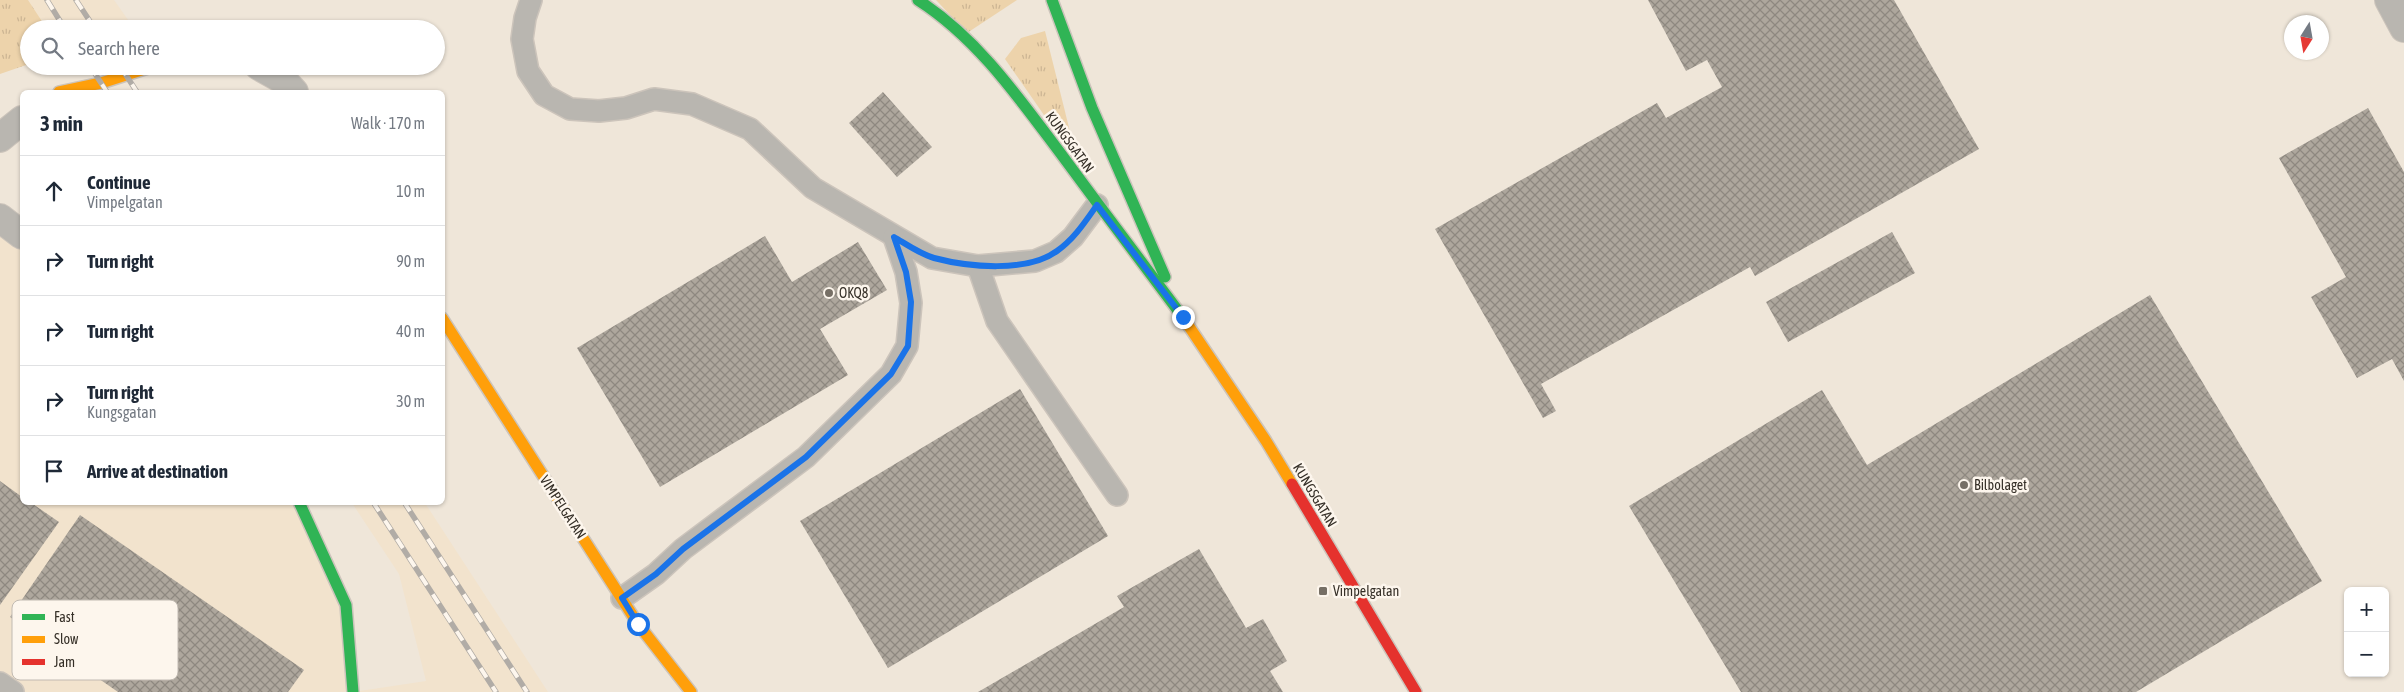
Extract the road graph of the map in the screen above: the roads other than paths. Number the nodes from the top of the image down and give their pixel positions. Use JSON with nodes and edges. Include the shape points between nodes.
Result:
{"nodes":[{"id":1,"x":531,"y":0,"type":"edge"},
{"id":2,"x":918,"y":0,"type":"edge"},
{"id":3,"x":1052,"y":0,"type":"edge"},
{"id":4,"x":2389,"y":0,"type":"edge"},
{"id":5,"x":2404,"y":28,"type":"edge"},
{"id":6,"x":126,"y":75,"type":"edge"},
{"id":7,"x":275,"y":75,"type":"edge"},
{"id":8,"x":68,"y":90,"type":"edge"},
{"id":9,"x":292,"y":90,"type":"edge"},
{"id":10,"x":20,"y":122,"type":"edge"},
{"id":11,"x":0,"y":138,"type":"edge"},
{"id":12,"x":1097,"y":205,"type":"junction"},
{"id":13,"x":0,"y":218,"type":"edge"},
{"id":14,"x":20,"y":233,"type":"edge"},
{"id":15,"x":894,"y":237,"type":"junction"},
{"id":16,"x":978,"y":266,"type":"junction"},
{"id":17,"x":1183,"y":317,"type":"junction"},
{"id":18,"x":445,"y":323,"type":"edge"},
{"id":19,"x":1117,"y":495,"type":"dead end"},
{"id":20,"x":300,"y":505,"type":"edge"},
{"id":21,"x":622,"y":598,"type":"junction"},
{"id":22,"x":0,"y":683,"type":"edge"},
{"id":23,"x":13,"y":692,"type":"edge"},
{"id":24,"x":353,"y":692,"type":"edge"},
{"id":25,"x":691,"y":692,"type":"edge"},
{"id":26,"x":1416,"y":692,"type":"edge"}],
"edges":[{"from":1,"to":15,"type":"lane","via":[[522,39],[528,70],[544,95],[570,109],[599,111],[626,108],[654,99],[692,104],[750,129],[813,188]]},
{"from":2,"to":12,"type":"main road","name":"KUNGSGATAN","via":[[938,13],[982,54]]},
{"from":3,"to":17,"type":"main road","name":"KUNGSGATAN","via":[[1092,108]]},
{"from":4,"to":5,"type":"street"},
{"from":6,"to":8,"type":"main road"},
{"from":7,"to":9,"type":"street"},
{"from":10,"to":11,"type":"street"},
{"from":12,"to":16,"type":"lane","via":[[1073,238],[1056,252],[1035,261]]},
{"from":12,"to":17,"type":"main road","name":"KUNGSGATAN"},
{"from":13,"to":14,"type":"street"},
{"from":15,"to":16,"type":"lane","via":[[932,258]]},
{"from":15,"to":21,"type":"lane","via":[[906,272],[911,302],[908,346],[891,374],[806,457]]},
{"from":16,"to":19,"type":"lane","via":[[997,321]]},
{"from":17,"to":26,"type":"main road","name":"KUNGSGATAN","via":[[1266,442]]},
{"from":18,"to":21,"type":"main road","name":"VIMPELGATAN"},
{"from":20,"to":24,"type":"main road","via":[[346,605]]},
{"from":21,"to":25,"type":"main road","name":"VIMPELGATAN"},
{"from":22,"to":23,"type":"lane"}]}
